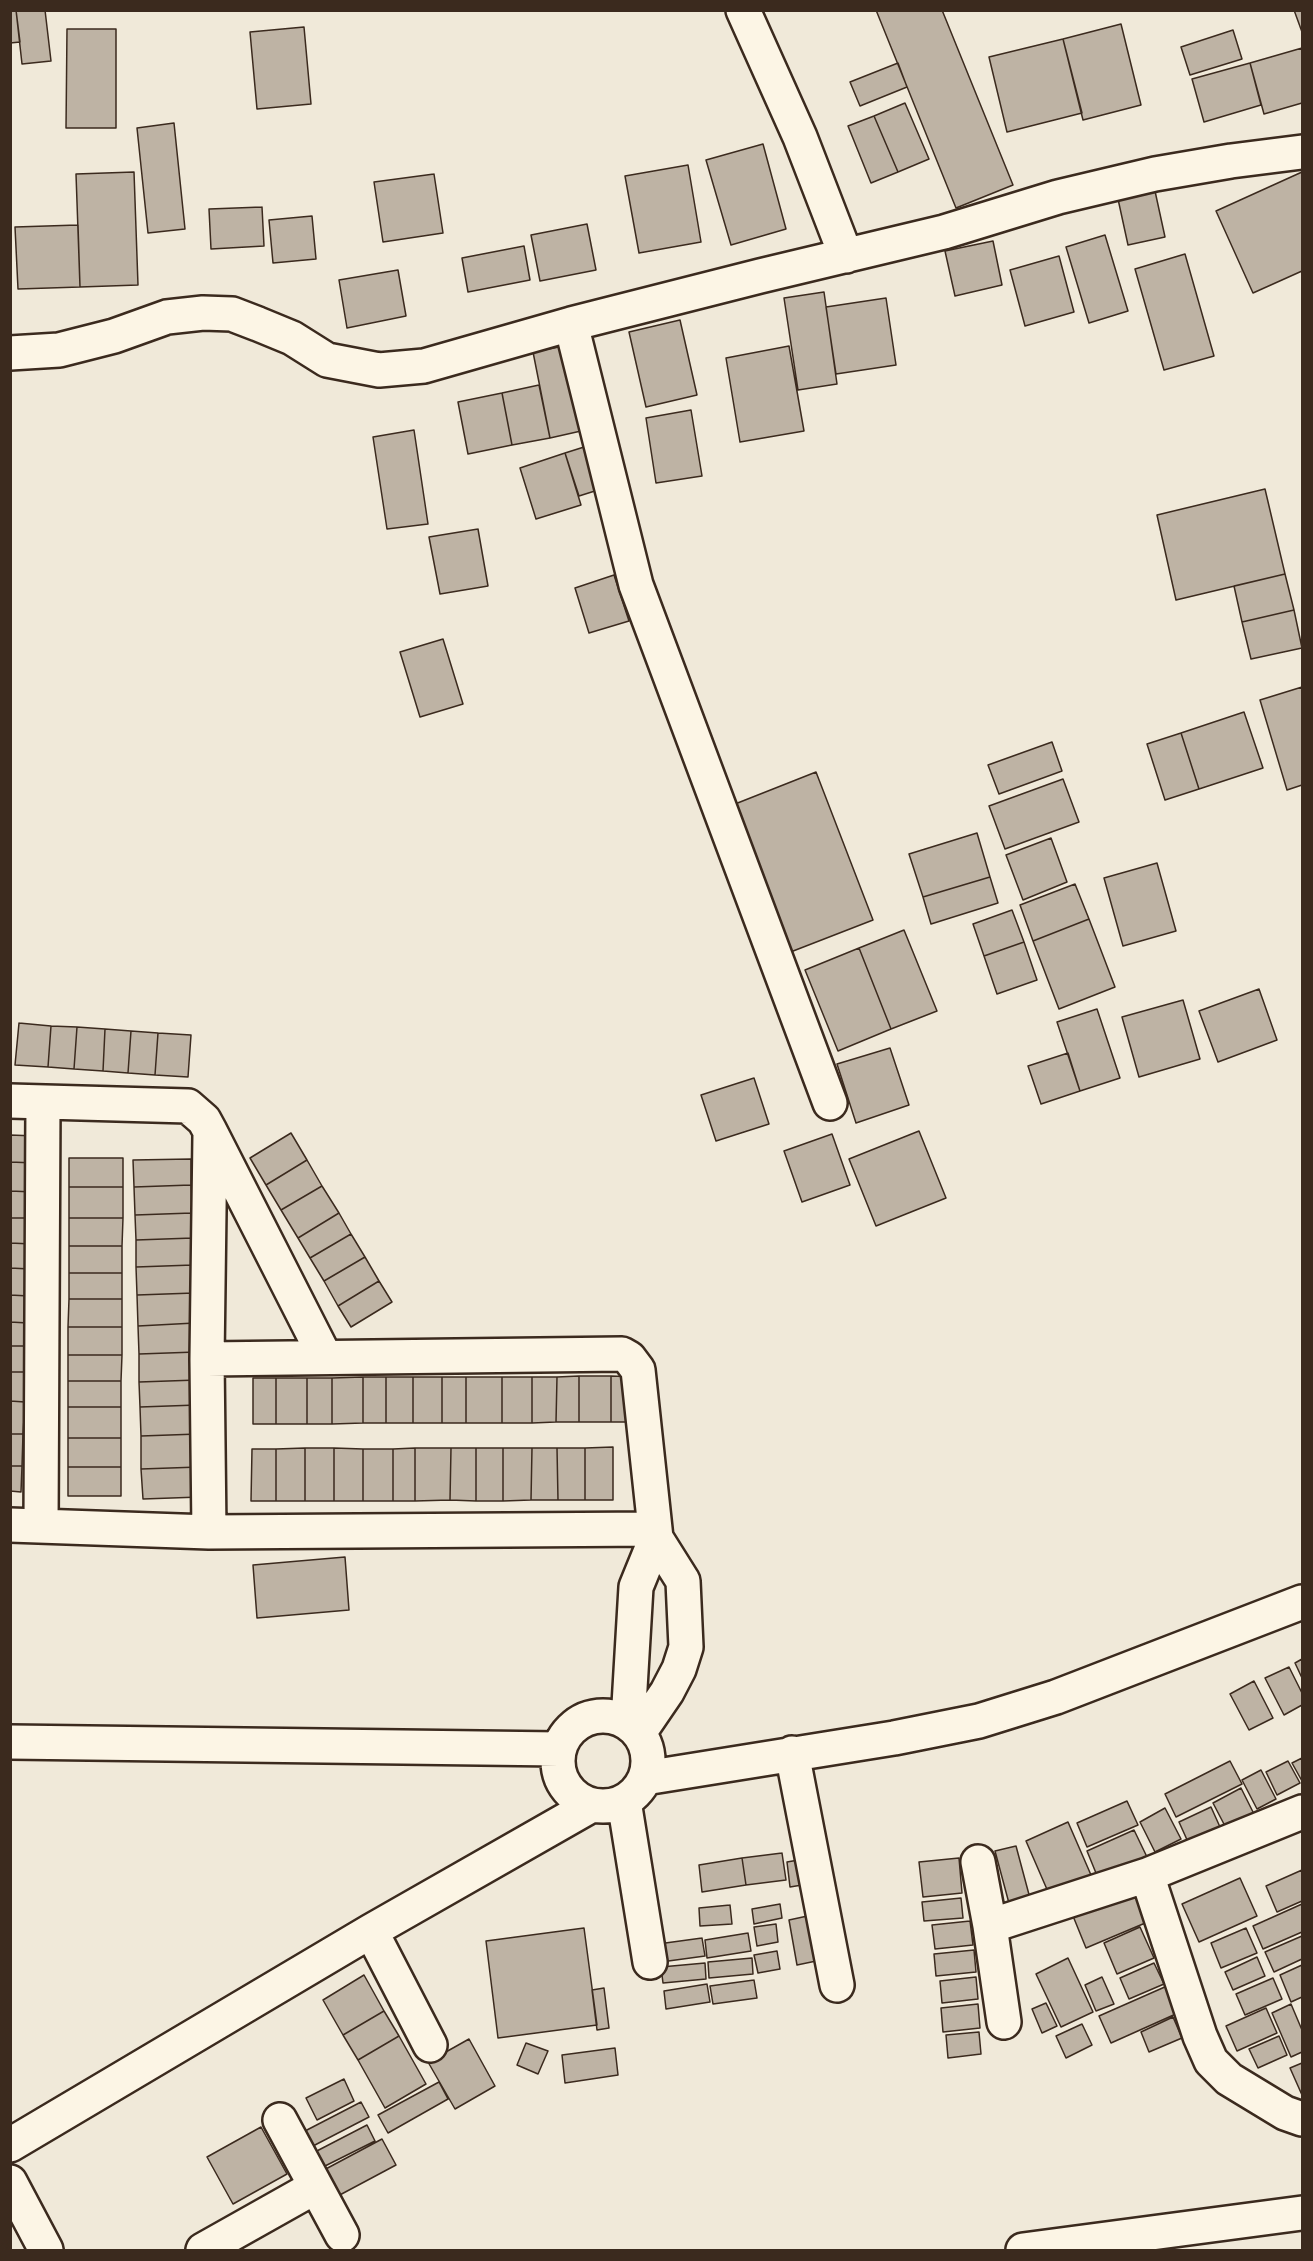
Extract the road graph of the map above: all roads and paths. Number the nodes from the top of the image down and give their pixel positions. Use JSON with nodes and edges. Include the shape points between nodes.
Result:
{"nodes":[{"id":1,"x":743,"y":10,"type":"edge"},
{"id":2,"x":1302,"y":152,"type":"edge"},
{"id":3,"x":846,"y":256,"type":"junction"},
{"id":4,"x":571,"y":324,"type":"junction"},
{"id":5,"x":10,"y":353,"type":"edge"},
{"id":6,"x":10,"y":1101,"type":"edge"},
{"id":7,"x":43,"y":1102,"type":"junction"},
{"id":8,"x":830,"y":1104,"type":"dead end"},
{"id":9,"x":210,"y":1131,"type":"junction"},
{"id":10,"x":325,"y":1357,"type":"junction"},
{"id":11,"x":207,"y":1359,"type":"junction"},
{"id":12,"x":26,"y":1525,"type":"edge"},
{"id":13,"x":209,"y":1532,"type":"junction"},
{"id":14,"x":656,"y":1534,"type":"junction"},
{"id":15,"x":1302,"y":1602,"type":"edge"},
{"id":16,"x":634,"y":1728,"type":"junction"},
{"id":17,"x":10,"y":1742,"type":"edge"},
{"id":18,"x":559,"y":1749,"type":"junction"},
{"id":19,"x":792,"y":1753,"type":"junction"},
{"id":20,"x":620,"y":1795,"type":"junction"},
{"id":21,"x":1299,"y":1822,"type":"edge"},
{"id":22,"x":978,"y":1862,"type":"dead end"},
{"id":23,"x":1147,"y":1875,"type":"junction"},
{"id":24,"x":990,"y":1926,"type":"junction"},
{"id":25,"x":371,"y":1930,"type":"junction"},
{"id":26,"x":650,"y":1962,"type":"dead end"},
{"id":27,"x":837,"y":1985,"type":"dead end"},
{"id":28,"x":1004,"y":2022,"type":"dead end"},
{"id":29,"x":430,"y":2045,"type":"dead end"},
{"id":30,"x":1302,"y":2119,"type":"edge"},
{"id":31,"x":280,"y":2120,"type":"dead end"},
{"id":32,"x":10,"y":2145,"type":"edge"},
{"id":33,"x":10,"y":2182,"type":"edge"},
{"id":34,"x":315,"y":2187,"type":"junction"},
{"id":35,"x":1302,"y":2213,"type":"edge"},
{"id":36,"x":342,"y":2235,"type":"dead end"},
{"id":37,"x":46,"y":2250,"type":"edge"},
{"id":38,"x":203,"y":2250,"type":"edge"},
{"id":39,"x":1023,"y":2250,"type":"edge"}],
"edges":[{"from":1,"to":3,"type":"street","via":[[800,137]]},
{"from":2,"to":3,"type":"street","via":[[1155,174]]},
{"from":3,"to":4,"type":"street"},
{"from":4,"to":5,"type":"street","via":[[424,366],[379,370],[327,360],[292,338],[232,314],[167,317],[59,350]]},
{"from":4,"to":8,"type":"street","via":[[636,585]]},
{"from":6,"to":7,"type":"street"},
{"from":7,"to":9,"type":"street","via":[[188,1106]]},
{"from":7,"to":12,"type":"street"},
{"from":9,"to":10,"type":"street"},
{"from":9,"to":11,"type":"street"},
{"from":10,"to":11,"type":"street"},
{"from":10,"to":14,"type":"street","via":[[622,1354],[638,1370]]},
{"from":11,"to":13,"type":"street"},
{"from":12,"to":13,"type":"street"},
{"from":13,"to":14,"type":"street"},
{"from":14,"to":16,"type":"street","via":[[636,1587]]},
{"from":14,"to":16,"type":"street","via":[[683,1581],[686,1647],[667,1692]]},
{"from":15,"to":19,"type":"street","via":[[1056,1698],[979,1721]]},
{"from":16,"to":18,"type":"street","via":[[614,1716],[597,1715],[570,1730]]},
{"from":16,"to":20,"type":"street","via":[[648,1763]]},
{"from":17,"to":18,"type":"street"},
{"from":18,"to":20,"type":"street","via":[[559,1774],[578,1799]]},
{"from":19,"to":20,"type":"street"},
{"from":19,"to":27,"type":"street"},
{"from":20,"to":25,"type":"street"},
{"from":20,"to":26,"type":"street"},
{"from":21,"to":23,"type":"street"},
{"from":22,"to":24,"type":"street"},
{"from":23,"to":24,"type":"street"},
{"from":23,"to":30,"type":"street","via":[[1211,2061],[1228,2079]]},
{"from":24,"to":28,"type":"street"},
{"from":25,"to":29,"type":"street"},
{"from":25,"to":32,"type":"street"},
{"from":31,"to":34,"type":"street"},
{"from":33,"to":37,"type":"street"},
{"from":34,"to":36,"type":"street"},
{"from":34,"to":38,"type":"street"},
{"from":35,"to":39,"type":"street"}]}
